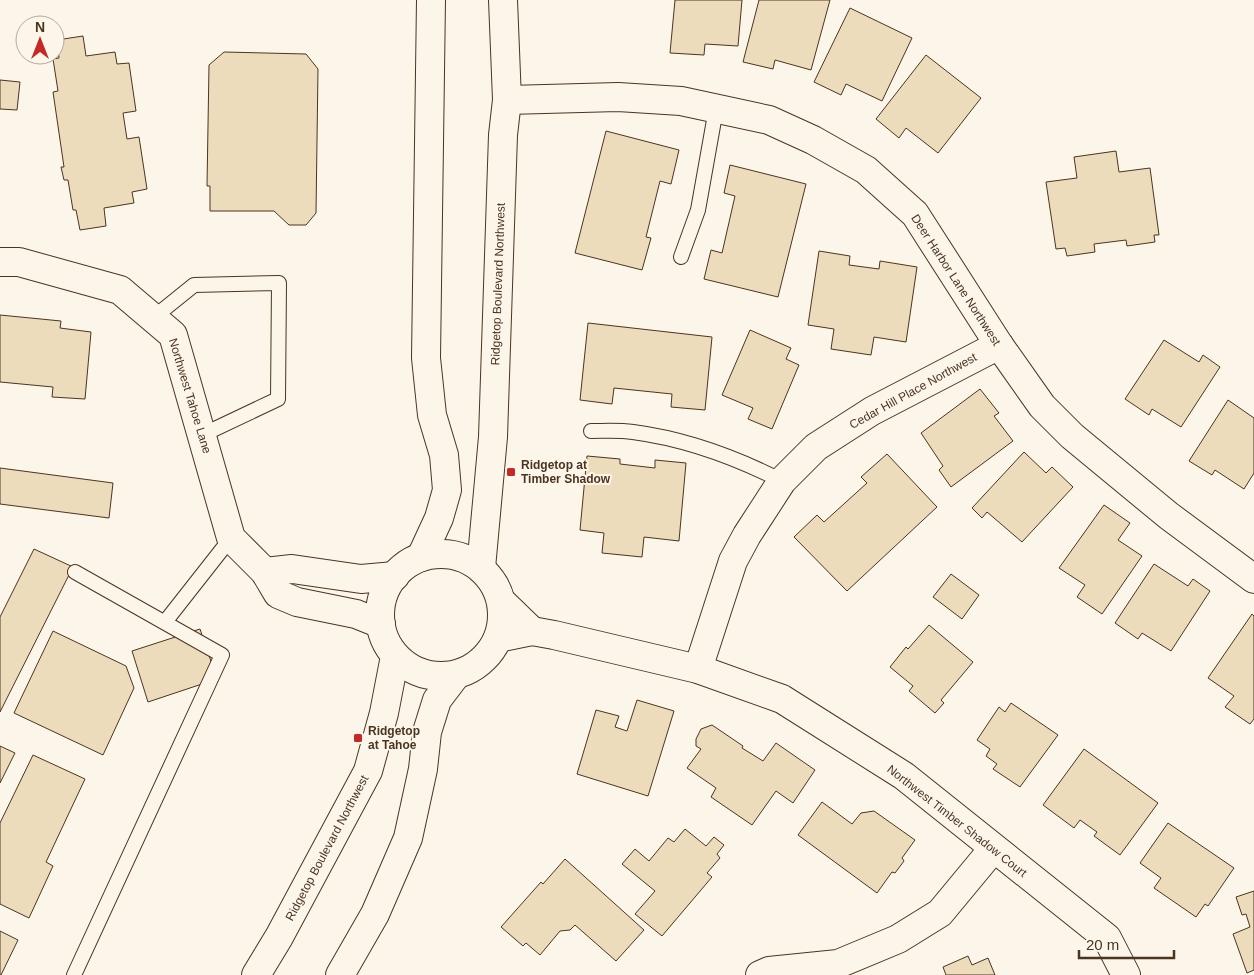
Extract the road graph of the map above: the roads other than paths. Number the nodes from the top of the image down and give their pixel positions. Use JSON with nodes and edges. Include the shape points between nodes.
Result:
{"nodes":[{"id":1,"x":431,"y":0,"type":"edge"},
{"id":2,"x":503,"y":0,"type":"edge"},
{"id":3,"x":507,"y":100,"type":"junction"},
{"id":4,"x":716,"y":109,"type":"junction"},
{"id":5,"x":681,"y":257,"type":"dead end"},
{"id":6,"x":0,"y":262,"type":"edge"},
{"id":7,"x":153,"y":318,"type":"junction"},
{"id":8,"x":999,"y":345,"type":"junction"},
{"id":9,"x":591,"y":430,"type":"dead end"},
{"id":10,"x":202,"y":435,"type":"junction"},
{"id":11,"x":782,"y":481,"type":"junction"},
{"id":12,"x":231,"y":538,"type":"junction"},
{"id":13,"x":421,"y":557,"type":"junction"},
{"id":14,"x":481,"y":568,"type":"junction"},
{"id":15,"x":75,"y":572,"type":"dead end"},
{"id":16,"x":265,"y":572,"type":"junction"},
{"id":17,"x":395,"y":576,"type":"junction"},
{"id":18,"x":1254,"y":579,"type":"edge"},
{"id":19,"x":501,"y":601,"type":"junction"},
{"id":20,"x":165,"y":622,"type":"junction"},
{"id":21,"x":381,"y":624,"type":"junction"},
{"id":22,"x":532,"y":631,"type":"junction"},
{"id":23,"x":498,"y":638,"type":"junction"},
{"id":24,"x":395,"y":656,"type":"junction"},
{"id":25,"x":698,"y":669,"type":"junction"},
{"id":26,"x":456,"y":675,"type":"junction"},
{"id":27,"x":993,"y":849,"type":"junction"},
{"id":28,"x":74,"y":975,"type":"edge"},
{"id":29,"x":256,"y":975,"type":"edge"},
{"id":30,"x":340,"y":975,"type":"edge"},
{"id":31,"x":760,"y":975,"type":"edge"},
{"id":32,"x":1126,"y":975,"type":"edge"}],
"edges":[{"from":1,"to":13,"type":"street","via":[[426,358],[432,415],[444,455],[448,490]]},
{"from":2,"to":3,"type":"street","name":"Ridgetop Boulevard Northwest"},
{"from":3,"to":4,"type":"street","name":"Deer Harbor Lane Northwest","via":[[618,97],[681,101]]},
{"from":3,"to":14,"type":"street","name":"Ridgetop Boulevard Northwest","via":[[503,135],[493,437]]},
{"from":4,"to":5,"type":"lane","via":[[698,210]]},
{"from":4,"to":8,"type":"street","name":"Deer Harbor Lane Northwest","via":[[769,120],[866,170],[915,214]]},
{"from":6,"to":7,"type":"street","name":"Northwest Tahoe Lane","via":[[19,262],[120,290]]},
{"from":7,"to":10,"type":"street","name":"Northwest Tahoe Lane","via":[[173,335]]},
{"from":7,"to":10,"type":"lane","via":[[194,285],[279,283],[278,399]]},
{"from":8,"to":11,"type":"street","name":"Cedar Hill Place Northwest","via":[[872,412],[816,447]]},
{"from":8,"to":18,"type":"street","name":"Deer Harbor Lane Northwest","via":[[1042,406],[1072,436],[1169,516]]},
{"from":9,"to":11,"type":"lane","via":[[633,432],[710,449]]},
{"from":10,"to":12,"type":"street","name":"Northwest Tahoe Lane"},
{"from":11,"to":25,"type":"street","name":"Cedar Hill Place Northwest","via":[[733,561]]},
{"from":12,"to":16,"type":"street","name":"Northwest Tahoe Lane"},
{"from":12,"to":20,"type":"lane"},
{"from":13,"to":14,"type":"street","via":[[442,554],[463,558]]},
{"from":13,"to":17,"type":"street"},
{"from":14,"to":19,"type":"street"},
{"from":15,"to":20,"type":"lane"},
{"from":16,"to":17,"type":"street","via":[[292,569],[361,579]]},
{"from":16,"to":21,"type":"street","name":"Northwest Tahoe Lane","via":[[278,594],[297,602],[356,614]]},
{"from":17,"to":21,"type":"street","via":[[382,600]]},
{"from":19,"to":22,"type":"street"},
{"from":19,"to":23,"type":"street","via":[[502,620]]},
{"from":20,"to":28,"type":"lane","via":[[222,655]]},
{"from":21,"to":24,"type":"street"},
{"from":22,"to":23,"type":"street","name":"Northwest Timber Shadow Court"},
{"from":22,"to":25,"type":"street","name":"Northwest Timber Shadow Court"},
{"from":23,"to":26,"type":"street","via":[[488,655],[474,667]]},
{"from":24,"to":26,"type":"street","via":[[423,674]]},
{"from":24,"to":29,"type":"street","name":"Ridgetop Boulevard Northwest","via":[[368,772]]},
{"from":25,"to":27,"type":"street","name":"Northwest Timber Shadow Court","via":[[782,698],[904,776]]},
{"from":26,"to":30,"type":"street","via":[[437,700],[427,732],[423,769],[408,838],[375,914]]},
{"from":27,"to":31,"type":"street","via":[[940,913],[898,939],[838,964],[769,971]]},
{"from":27,"to":32,"type":"street","name":"Northwest Timber Shadow Court","via":[[1106,938]]}]}
